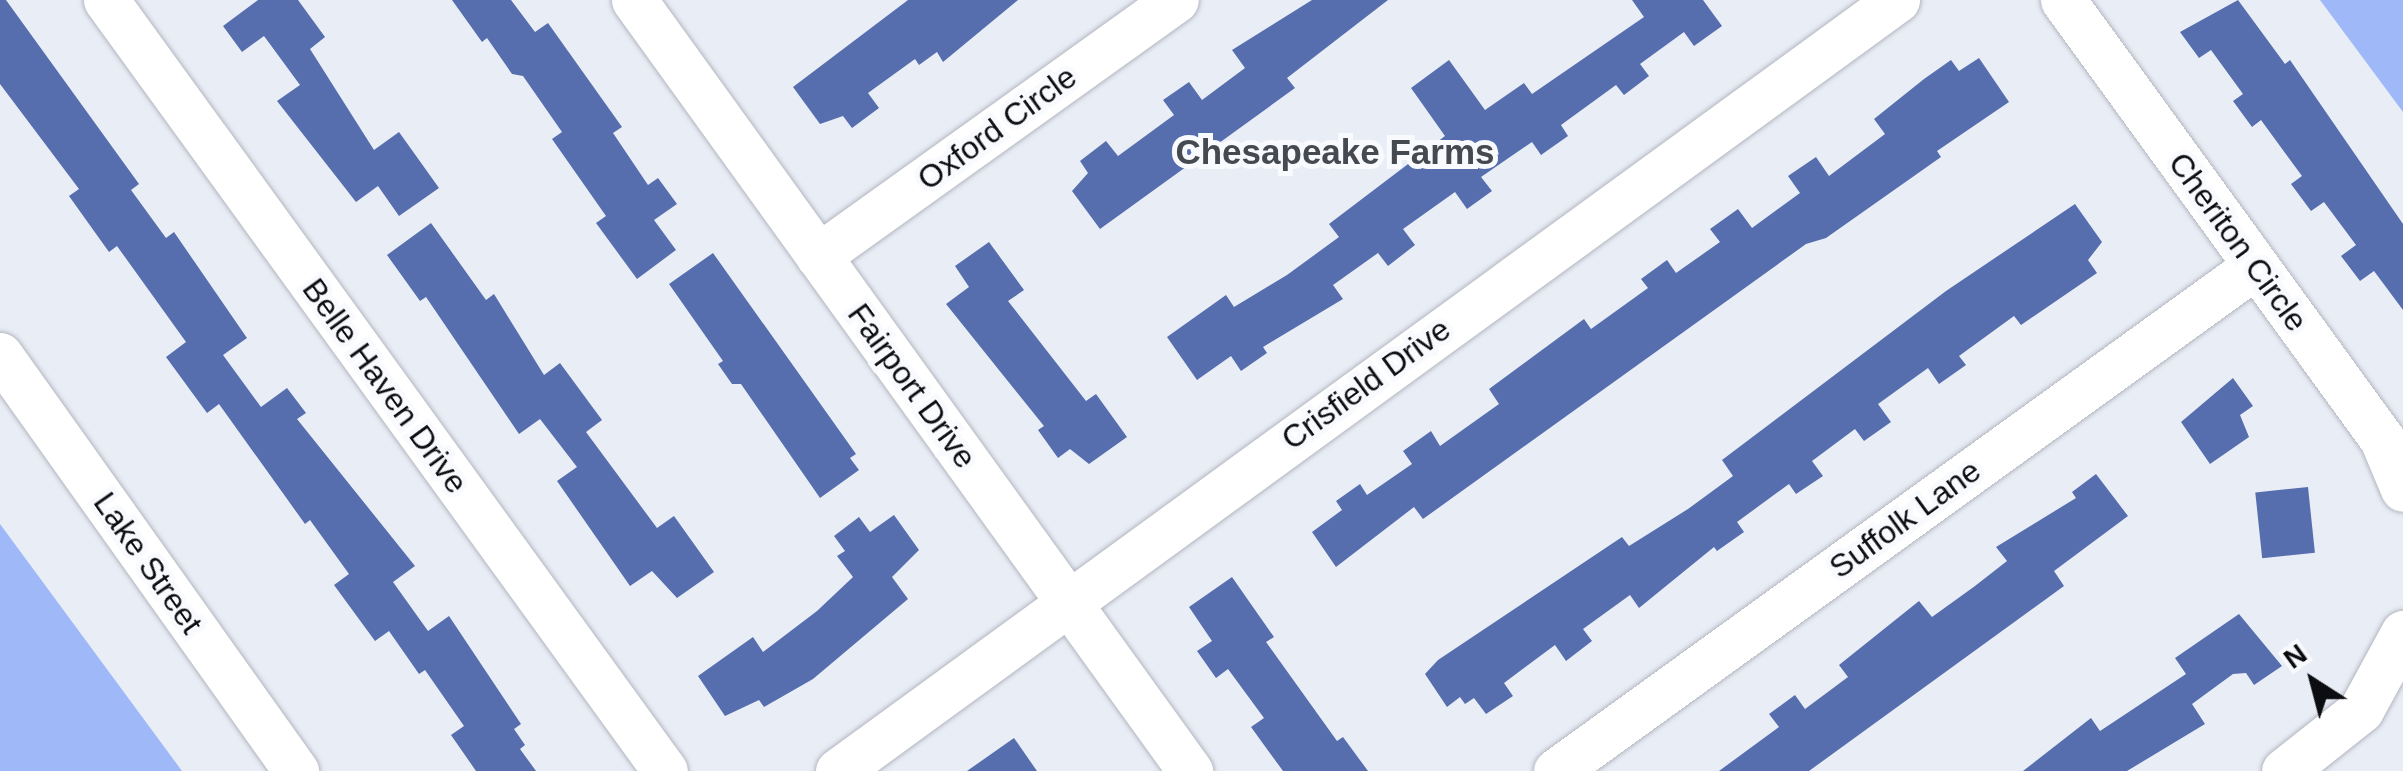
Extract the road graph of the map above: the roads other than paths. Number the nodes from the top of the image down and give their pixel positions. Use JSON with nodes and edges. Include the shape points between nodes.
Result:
{"nodes":[{"id":1,"x":106,"y":0,"type":"edge"},
{"id":2,"x":634,"y":0,"type":"edge"},
{"id":3,"x":1176,"y":0,"type":"edge"},
{"id":4,"x":1897,"y":0,"type":"edge"},
{"id":5,"x":2063,"y":0,"type":"edge"},
{"id":6,"x":818,"y":256,"type":"junction"},
{"id":7,"x":2254,"y":266,"type":"junction"},
{"id":8,"x":0,"y":354,"type":"edge"},
{"id":9,"x":2403,"y":489,"type":"edge"},
{"id":10,"x":1067,"y":600,"type":"junction"},
{"id":11,"x":2403,"y":633,"type":"edge"},
{"id":12,"x":296,"y":771,"type":"edge"},
{"id":13,"x":665,"y":771,"type":"edge"},
{"id":14,"x":838,"y":771,"type":"edge"},
{"id":15,"x":1190,"y":771,"type":"edge"},
{"id":16,"x":1556,"y":771,"type":"edge"},
{"id":17,"x":2284,"y":771,"type":"edge"}],
"edges":[{"from":1,"to":13,"type":"street","name":"Belle Haven Drive"},
{"from":2,"to":6,"type":"street","name":"Fairport Drive"},
{"from":3,"to":6,"type":"street","name":"Oxford Circle"},
{"from":4,"to":10,"type":"street","name":"Crisfield Drive"},
{"from":5,"to":7,"type":"street","name":"Cheriton Circle"},
{"from":6,"to":10,"type":"street","name":"Fairport Drive"},
{"from":7,"to":9,"type":"street","name":"Cheriton Circle","via":[[2382,440]]},
{"from":7,"to":16,"type":"street","name":"Suffolk Lane"},
{"from":8,"to":12,"type":"street","name":"Lake Street"},
{"from":10,"to":14,"type":"street","name":"Crisfield Drive"},
{"from":10,"to":15,"type":"street","name":"Fairport Drive"},
{"from":11,"to":17,"type":"street","via":[[2361,710]]}]}
